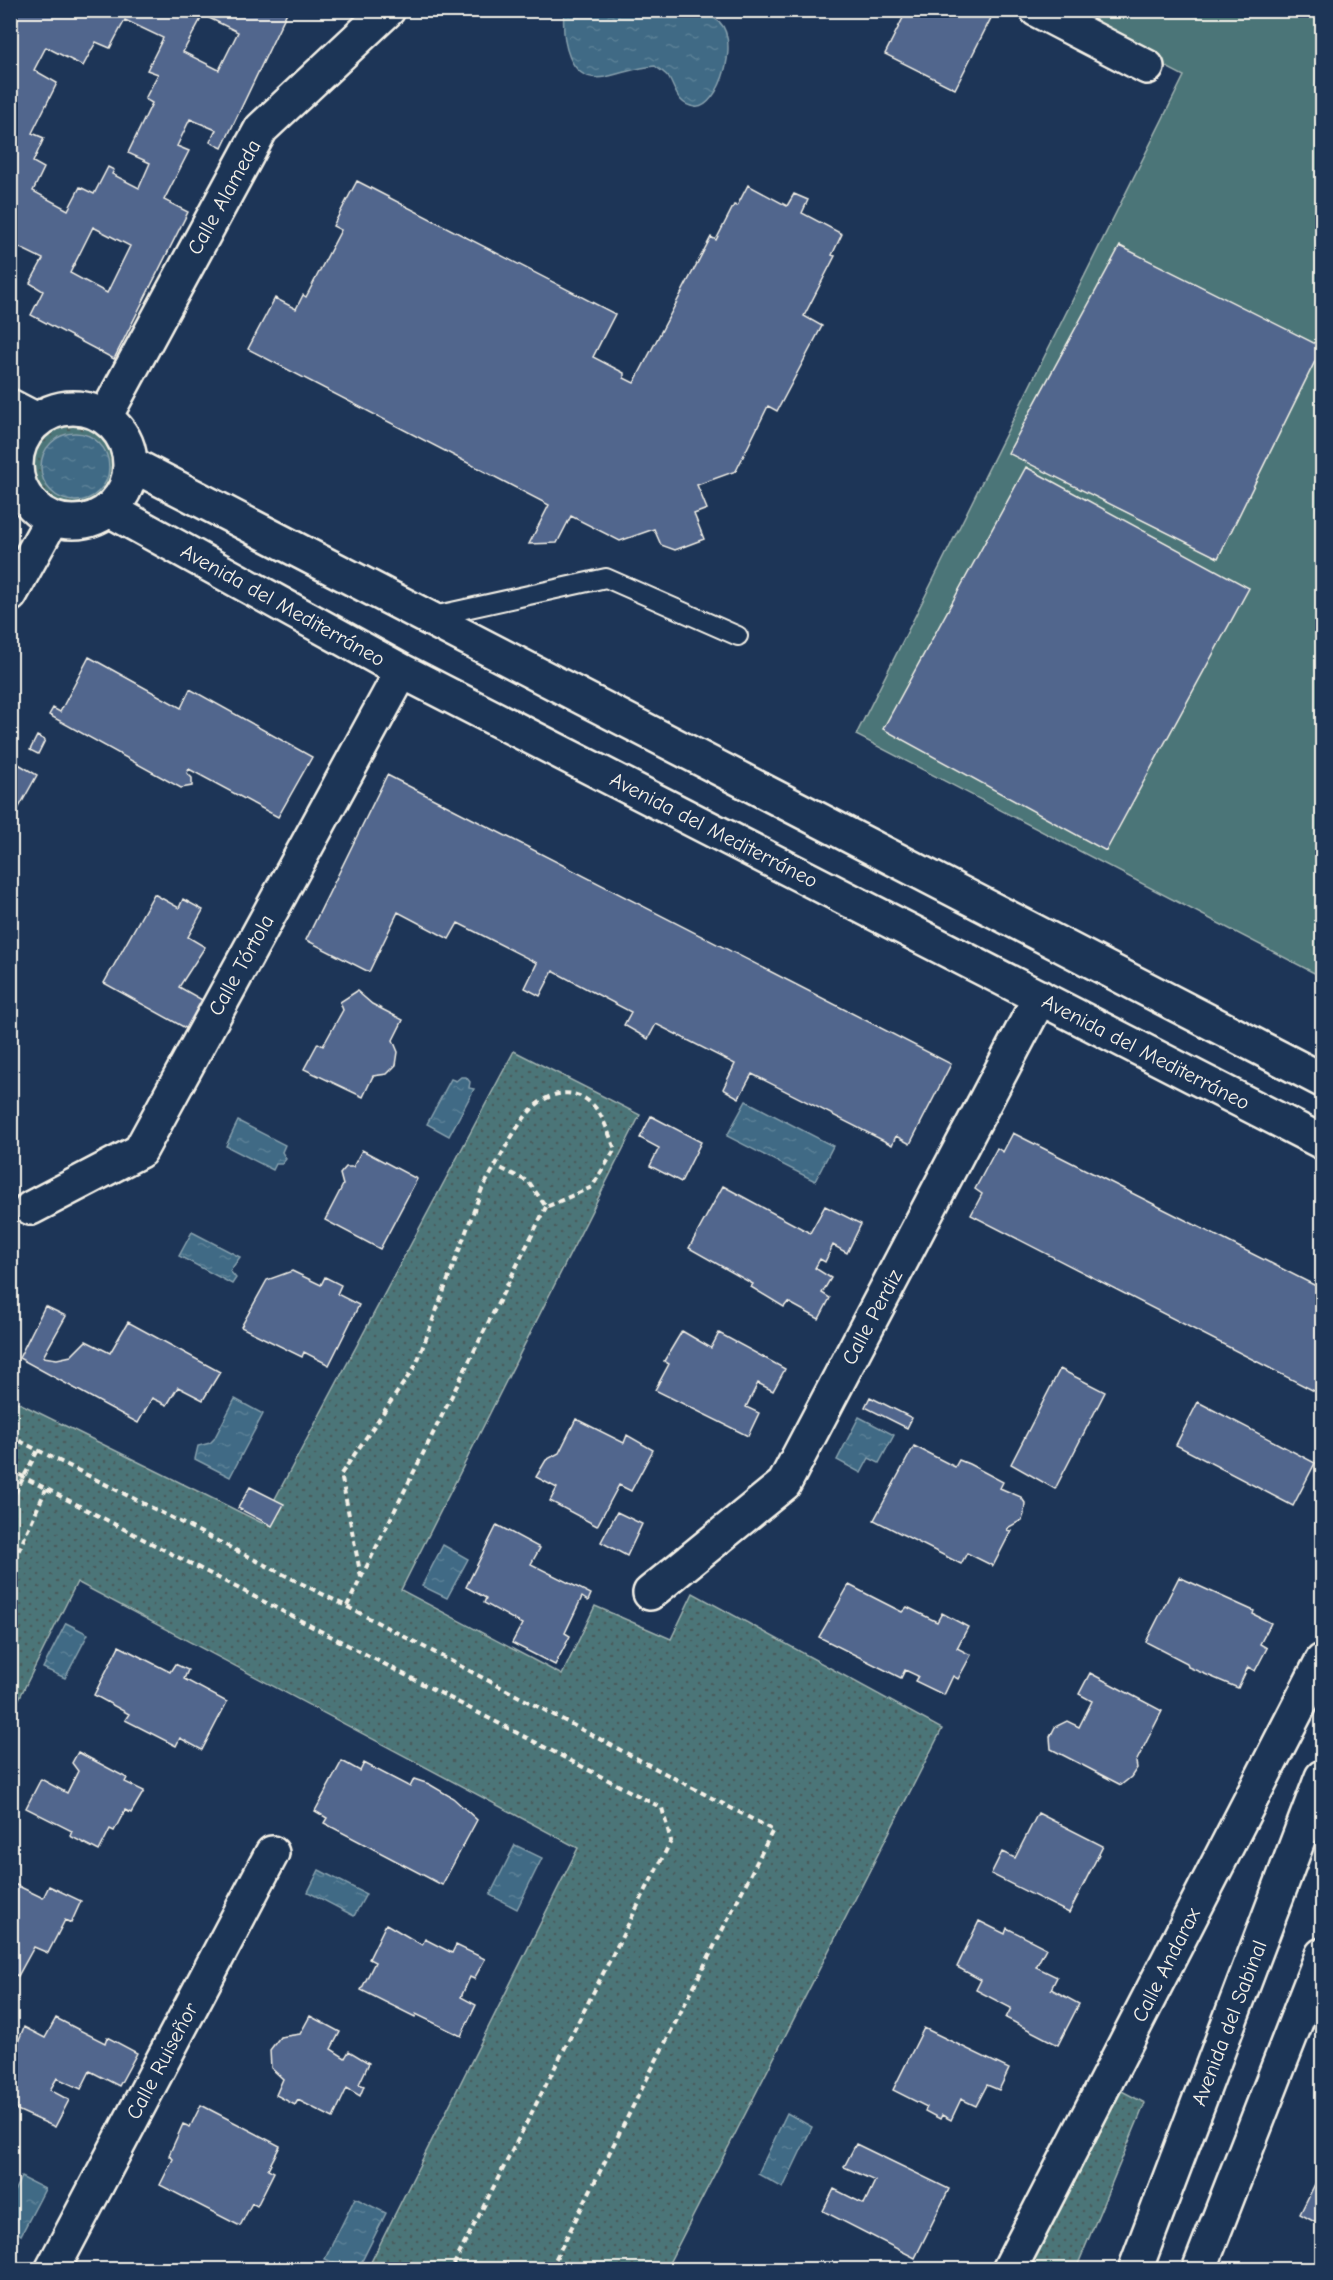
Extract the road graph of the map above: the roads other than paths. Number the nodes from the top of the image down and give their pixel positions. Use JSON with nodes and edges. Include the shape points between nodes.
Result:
{"nodes":[{"id":1,"x":388,"y":10,"type":"edge"},
{"id":2,"x":1037,"y":10,"type":"edge"},
{"id":3,"x":1147,"y":67,"type":"dead end"},
{"id":4,"x":24,"y":413,"type":"edge"},
{"id":5,"x":105,"y":417,"type":"junction"},
{"id":6,"x":131,"y":464,"type":"junction"},
{"id":7,"x":14,"y":475,"type":"edge"},
{"id":8,"x":110,"y":510,"type":"junction"},
{"id":9,"x":52,"y":519,"type":"junction"},
{"id":10,"x":10,"y":595,"type":"edge"},
{"id":11,"x":428,"y":617,"type":"junction"},
{"id":12,"x":738,"y":636,"type":"dead end"},
{"id":13,"x":402,"y":671,"type":"junction"},
{"id":14,"x":1040,"y":998,"type":"junction"},
{"id":15,"x":1323,"y":1080,"type":"edge"},
{"id":16,"x":1323,"y":1142,"type":"edge"},
{"id":17,"x":31,"y":1208,"type":"dead end"},
{"id":18,"x":650,"y":1593,"type":"dead end"},
{"id":19,"x":1323,"y":1661,"type":"edge"},
{"id":20,"x":1323,"y":1777,"type":"edge"},
{"id":21,"x":272,"y":1853,"type":"dead end"},
{"id":22,"x":1323,"y":1955,"type":"edge"},
{"id":23,"x":52,"y":2270,"type":"edge"},
{"id":24,"x":1009,"y":2270,"type":"edge"},
{"id":25,"x":1135,"y":2270,"type":"edge"},
{"id":26,"x":1199,"y":2270,"type":"edge"}],
"edges":[{"from":1,"to":5,"type":"street","name":"Calle Alameda","via":[[261,129]]},
{"from":2,"to":3,"type":"street"},
{"from":4,"to":5,"type":"street","via":[[71,408]]},
{"from":4,"to":7,"type":"street","via":[[27,431],[19,445]]},
{"from":5,"to":6,"type":"street","via":[[123,437]]},
{"from":6,"to":8,"type":"street","via":[[125,489]]},
{"from":6,"to":11,"type":"street"},
{"from":7,"to":9,"type":"street","via":[[36,509]]},
{"from":8,"to":9,"type":"street","via":[[82,522]]},
{"from":8,"to":13,"type":"street","name":"Avenida del Mediterráneo"},
{"from":9,"to":10,"type":"street"},
{"from":11,"to":12,"type":"lane","via":[[606,578]]},
{"from":11,"to":15,"type":"street"},
{"from":13,"to":14,"type":"street","name":"Avenida del Mediterráneo"},
{"from":13,"to":17,"type":"street","name":"Calle Tórtola","via":[[140,1151]]},
{"from":14,"to":16,"type":"street","name":"Avenida del Mediterráneo"},
{"from":14,"to":18,"type":"street","name":"Calle Perdiz","via":[[784,1484]]},
{"from":19,"to":24,"type":"street","name":"Calle Andarax"},
{"from":20,"to":25,"type":"street","name":"Avenida del Sabinal"},
{"from":21,"to":23,"type":"street","name":"Calle Ruiseñor"},
{"from":22,"to":26,"type":"street"}]}
